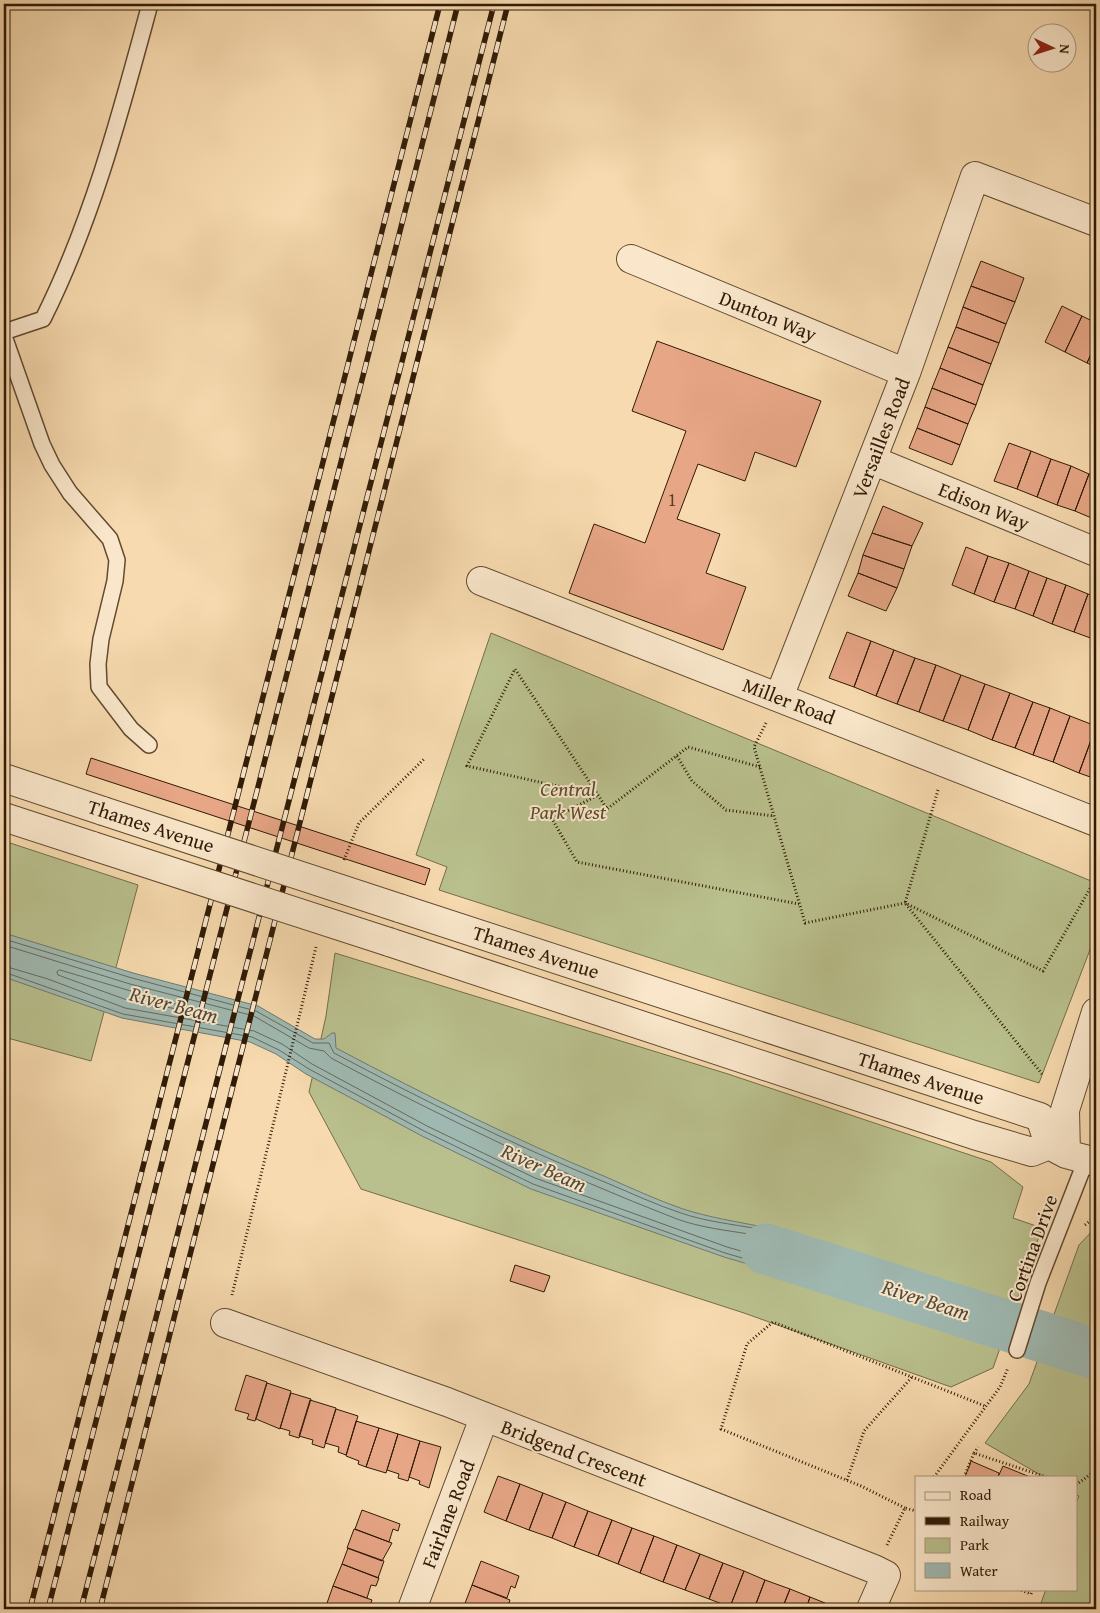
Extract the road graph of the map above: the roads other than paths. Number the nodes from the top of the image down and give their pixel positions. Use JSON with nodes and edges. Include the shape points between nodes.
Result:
{"nodes":[{"id":1,"x":150,"y":4,"type":"edge"},
{"id":2,"x":1096,"y":222,"type":"edge"},
{"id":3,"x":630,"y":259,"type":"dead end"},
{"id":4,"x":4,"y":334,"type":"edge"},
{"id":5,"x":906,"y":373,"type":"junction"},
{"id":6,"x":872,"y":460,"type":"junction"},
{"id":7,"x":1096,"y":552,"type":"edge"},
{"id":8,"x":481,"y":581,"type":"dead end"},
{"id":9,"x":779,"y":697,"type":"junction"},
{"id":10,"x":149,"y":745,"type":"dead end"},
{"id":11,"x":4,"y":778,"type":"edge"},
{"id":12,"x":4,"y":817,"type":"edge"},
{"id":13,"x":1096,"y":822,"type":"edge"},
{"id":14,"x":1096,"y":1012,"type":"edge"},
{"id":15,"x":1074,"y":1155,"type":"edge"},
{"id":16,"x":225,"y":1323,"type":"road end"},
{"id":17,"x":1017,"y":1350,"type":"dead end"},
{"id":18,"x":484,"y":1418,"type":"junction"},
{"id":19,"x":412,"y":1609,"type":"edge"},
{"id":20,"x":870,"y":1609,"type":"edge"}],
"edges":[{"from":1,"to":4,"type":"lane","via":[[121,113],[62,281],[43,319]]},
{"from":2,"to":5,"type":"street","name":"Versailles Road","via":[[975,176]]},
{"from":3,"to":5,"type":"street","name":"Dunton Way"},
{"from":4,"to":10,"type":"lane","via":[[52,465],[70,493],[110,539],[117,560],[101,639],[98,687]]},
{"from":5,"to":6,"type":"street","name":"Versailles Road"},
{"from":6,"to":7,"type":"street","name":"Edison Way"},
{"from":6,"to":9,"type":"street","name":"Versailles Road"},
{"from":8,"to":9,"type":"street","name":"Miller Road"},
{"from":9,"to":13,"type":"street","name":"Miller Road"},
{"from":11,"to":15,"type":"street","name":"Thames Avenue","bridge":true,"via":[[1040,1116]]},
{"from":12,"to":15,"type":"street","name":"Thames Avenue","bridge":true,"via":[[991,1140],[1032,1152]]},
{"from":14,"to":15,"type":"street","via":[[1065,1110]]},
{"from":15,"to":17,"type":"lane","name":"Cortina Drive"},
{"from":16,"to":18,"type":"street","name":"Bridgend Crescent"},
{"from":18,"to":19,"type":"street","name":"Fairlane Road"},
{"from":18,"to":20,"type":"street","name":"Bridgend Crescent","via":[[874,1569],[886,1575]]}]}
